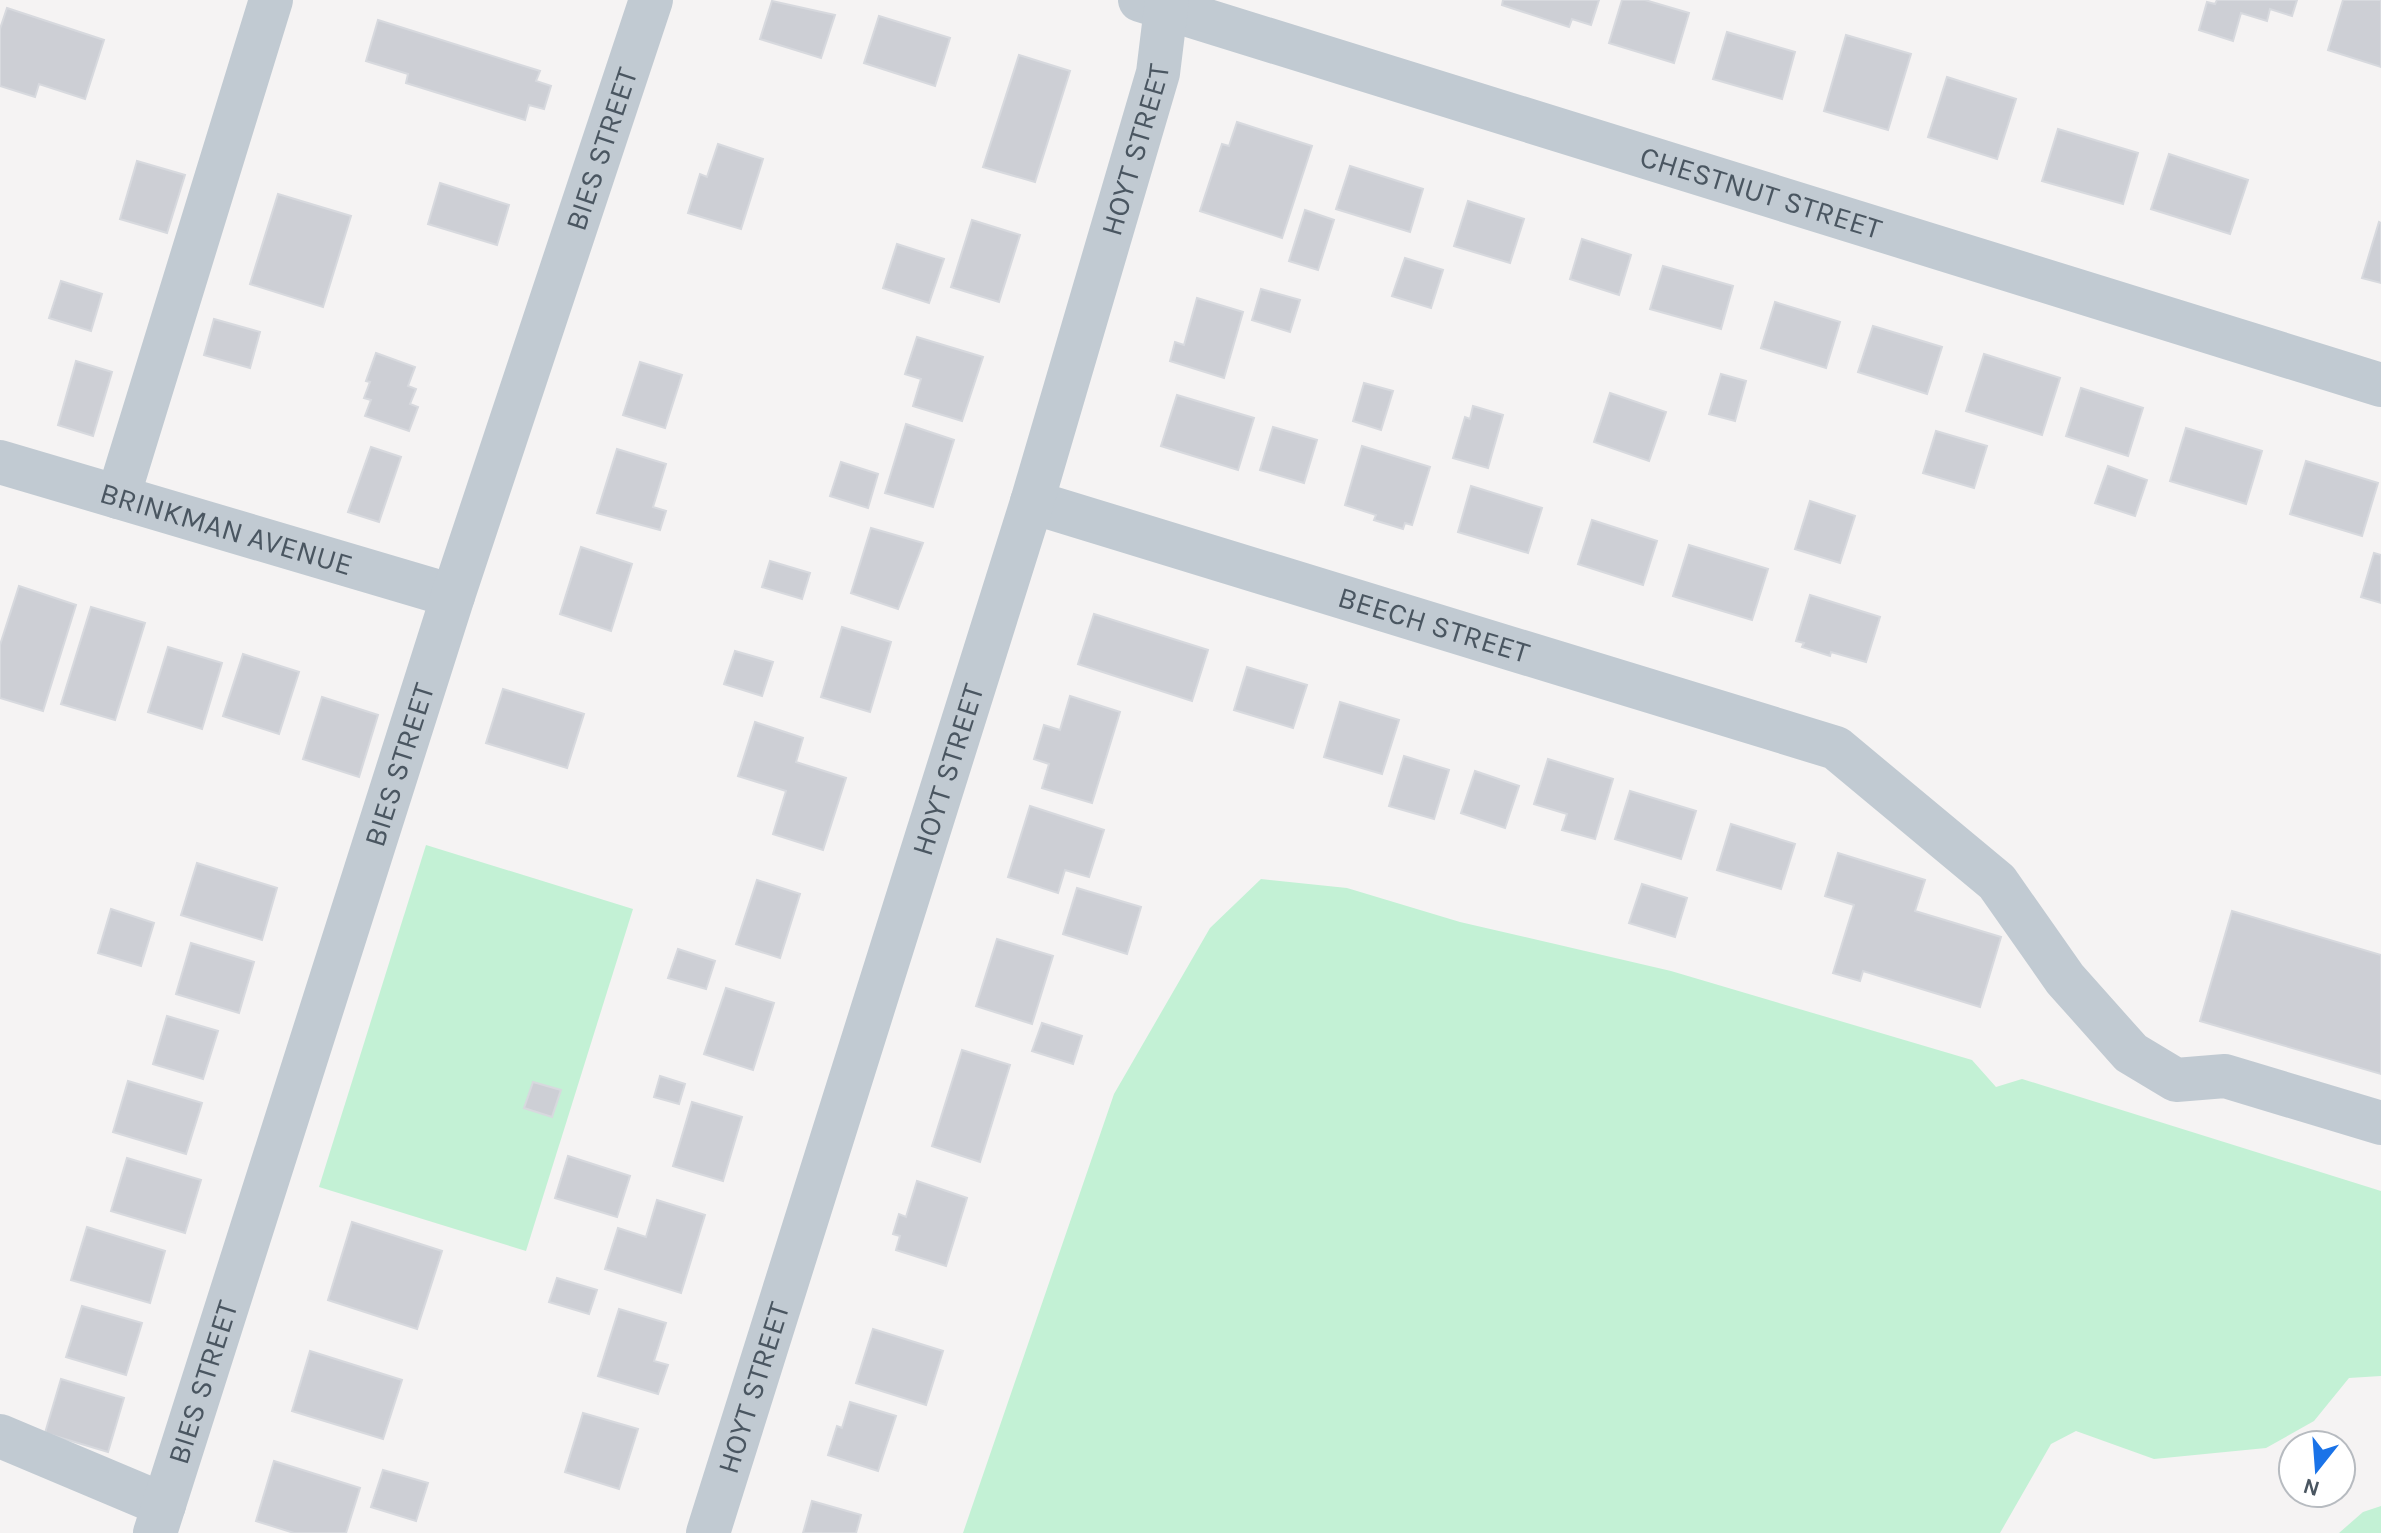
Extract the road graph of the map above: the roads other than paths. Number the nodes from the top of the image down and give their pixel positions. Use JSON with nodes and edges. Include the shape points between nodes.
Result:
{"nodes":[{"id":1,"x":271,"y":0,"type":"edge"},
{"id":2,"x":651,"y":0,"type":"edge"},
{"id":3,"x":1158,"y":3,"type":"edge"},
{"id":4,"x":2381,"y":385,"type":"edge"},
{"id":5,"x":0,"y":462,"type":"edge"},
{"id":6,"x":118,"y":497,"type":"junction"},
{"id":7,"x":1032,"y":502,"type":"junction"},
{"id":8,"x":453,"y":596,"type":"junction"},
{"id":9,"x":2381,"y":1123,"type":"edge"},
{"id":10,"x":0,"y":1436,"type":"edge"},
{"id":11,"x":159,"y":1519,"type":"edge"},
{"id":12,"x":708,"y":1533,"type":"edge"}],
"edges":[{"from":1,"to":6,"type":"street"},
{"from":2,"to":8,"type":"street","name":"BIES STREET"},
{"from":3,"to":4,"type":"street","name":"CHESTNUT STREET"},
{"from":3,"to":7,"type":"street","name":"HOYT STREET","via":[[1158,73]]},
{"from":5,"to":6,"type":"street","name":"BRINKMAN AVENUE"},
{"from":6,"to":8,"type":"street","name":"BRINKMAN AVENUE"},
{"from":7,"to":9,"type":"street","name":"BEECH STREET","via":[[1836,748],[1997,882],[2065,979],[2131,1053],[2176,1080],[2225,1076]]},
{"from":7,"to":12,"type":"street","name":"HOYT STREET"},
{"from":8,"to":11,"type":"street","name":"BIES STREET"},
{"from":10,"to":11,"type":"street"}]}
